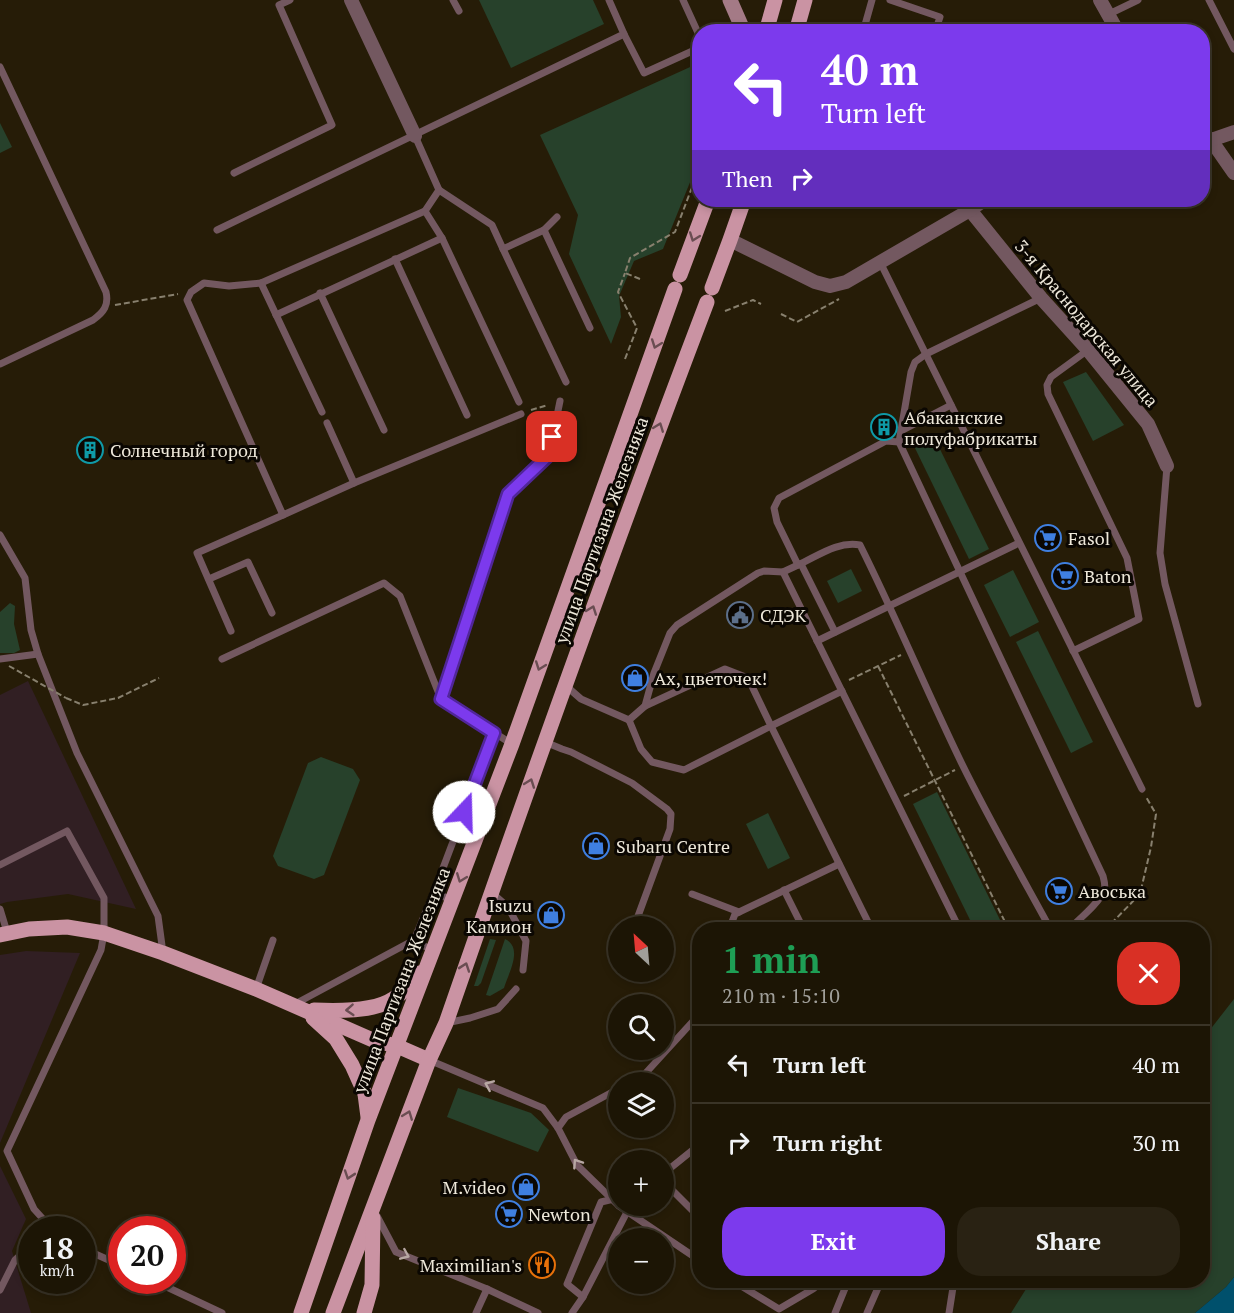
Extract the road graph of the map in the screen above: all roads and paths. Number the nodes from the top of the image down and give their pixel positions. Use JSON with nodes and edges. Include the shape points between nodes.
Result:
{"nodes":[{"id":1,"x":290,"y":0,"type":"edge"},
{"id":2,"x":351,"y":0,"type":"edge"},
{"id":3,"x":453,"y":0,"type":"edge"},
{"id":4,"x":609,"y":0,"type":"edge"},
{"id":5,"x":683,"y":0,"type":"edge"},
{"id":6,"x":730,"y":0,"type":"edge"},
{"id":7,"x":775,"y":0,"type":"edge"},
{"id":8,"x":805,"y":0,"type":"edge"},
{"id":9,"x":872,"y":0,"type":"edge"},
{"id":10,"x":890,"y":0,"type":"edge"},
{"id":11,"x":1100,"y":0,"type":"edge"},
{"id":12,"x":1138,"y":0,"type":"edge"},
{"id":13,"x":1209,"y":0,"type":"edge"},
{"id":14,"x":459,"y":12,"type":"dead end"},
{"id":15,"x":1107,"y":15,"type":"junction"},
{"id":16,"x":694,"y":24,"type":"edge"},
{"id":17,"x":739,"y":24,"type":"edge"},
{"id":18,"x":768,"y":24,"type":"edge"},
{"id":19,"x":798,"y":24,"type":"edge"},
{"id":20,"x":865,"y":24,"type":"edge"},
{"id":21,"x":938,"y":24,"type":"edge"},
{"id":22,"x":1113,"y":24,"type":"edge"},
{"id":23,"x":624,"y":34,"type":"junction"},
{"id":24,"x":1234,"y":49,"type":"edge"},
{"id":25,"x":692,"y":51,"type":"edge"},
{"id":26,"x":0,"y":67,"type":"edge"},
{"id":27,"x":1234,"y":132,"type":"edge"},
{"id":28,"x":415,"y":136,"type":"junction"},
{"id":29,"x":1210,"y":136,"type":"edge"},
{"id":30,"x":1210,"y":142,"type":"edge"},
{"id":31,"x":1234,"y":172,"type":"edge"},
{"id":32,"x":234,"y":173,"type":"dead end"},
{"id":33,"x":692,"y":187,"type":"edge"},
{"id":34,"x":439,"y":190,"type":"junction"},
{"id":35,"x":705,"y":207,"type":"edge"},
{"id":36,"x":742,"y":207,"type":"edge"},
{"id":37,"x":974,"y":207,"type":"edge"},
{"id":38,"x":970,"y":210,"type":"junction"},
{"id":39,"x":425,"y":211,"type":"junction"},
{"id":40,"x":557,"y":217,"type":"dead end"},
{"id":41,"x":217,"y":230,"type":"dead end"},
{"id":42,"x":544,"y":230,"type":"junction"},
{"id":43,"x":442,"y":238,"type":"junction"},
{"id":44,"x":730,"y":240,"type":"junction"},
{"id":45,"x":503,"y":249,"type":"junction"},
{"id":46,"x":395,"y":259,"type":"junction"},
{"id":47,"x":880,"y":262,"type":"junction"},
{"id":48,"x":625,"y":273,"type":"junction"},
{"id":49,"x":640,"y":279,"type":"dead end"},
{"id":50,"x":261,"y":283,"type":"junction"},
{"id":51,"x":191,"y":292,"type":"junction"},
{"id":52,"x":320,"y":293,"type":"junction"},
{"id":53,"x":1041,"y":298,"type":"junction"},
{"id":54,"x":761,"y":304,"type":"dead end"},
{"id":55,"x":107,"y":306,"type":"junction"},
{"id":56,"x":725,"y":311,"type":"dead end"},
{"id":57,"x":276,"y":315,"type":"junction"},
{"id":58,"x":590,"y":328,"type":"dead end"},
{"id":59,"x":1088,"y":350,"type":"junction"},
{"id":60,"x":926,"y":354,"type":"junction"},
{"id":61,"x":625,"y":358,"type":"dead end"},
{"id":62,"x":0,"y":364,"type":"edge"},
{"id":63,"x":566,"y":382,"type":"dead end"},
{"id":64,"x":560,"y":401,"type":"joint"},
{"id":65,"x":519,"y":402,"type":"dead end"},
{"id":66,"x":951,"y":405,"type":"junction"},
{"id":67,"x":322,"y":412,"type":"dead end"},
{"id":68,"x":520,"y":414,"type":"joint"},
{"id":69,"x":467,"y":415,"type":"dead end"},
{"id":70,"x":327,"y":423,"type":"dead end"},
{"id":71,"x":384,"y":430,"type":"dead end"},
{"id":72,"x":901,"y":431,"type":"junction"},
{"id":73,"x":899,"y":442,"type":"junction"},
{"id":74,"x":1167,"y":466,"type":"joint"},
{"id":75,"x":354,"y":483,"type":"junction"},
{"id":76,"x":283,"y":515,"type":"junction"},
{"id":77,"x":0,"y":535,"type":"edge"},
{"id":78,"x":1019,"y":543,"type":"junction"},
{"id":79,"x":800,"y":565,"type":"junction"},
{"id":80,"x":783,"y":572,"type":"junction"},
{"id":81,"x":960,"y":572,"type":"junction"},
{"id":82,"x":209,"y":579,"type":"junction"},
{"id":83,"x":890,"y":606,"type":"junction"},
{"id":84,"x":272,"y":613,"type":"dead end"},
{"id":85,"x":231,"y":631,"type":"dead end"},
{"id":86,"x":835,"y":632,"type":"junction"},
{"id":87,"x":817,"y":641,"type":"junction"},
{"id":88,"x":909,"y":651,"type":"junction"},
{"id":89,"x":1073,"y":651,"type":"junction"},
{"id":90,"x":38,"y":654,"type":"junction"},
{"id":91,"x":0,"y":659,"type":"edge"},
{"id":92,"x":222,"y":659,"type":"dead end"},
{"id":93,"x":9,"y":666,"type":"dead end"},
{"id":94,"x":878,"y":666,"type":"junction"},
{"id":95,"x":159,"y":678,"type":"dead end"},
{"id":96,"x":565,"y":685,"type":"junction"},
{"id":97,"x":840,"y":688,"type":"junction"},
{"id":98,"x":441,"y":699,"type":"junction"},
{"id":99,"x":1198,"y":704,"type":"dead end"},
{"id":100,"x":645,"y":706,"type":"junction"},
{"id":101,"x":629,"y":720,"type":"junction"},
{"id":102,"x":771,"y":726,"type":"junction"},
{"id":103,"x":494,"y":733,"type":"junction"},
{"id":104,"x":544,"y":742,"type":"junction"},
{"id":105,"x":512,"y":744,"type":"junction"},
{"id":106,"x":963,"y":766,"type":"junction"},
{"id":107,"x":934,"y":780,"type":"junction"},
{"id":108,"x":1142,"y":789,"type":"joint"},
{"id":109,"x":896,"y":800,"type":"junction"},
{"id":110,"x":839,"y":864,"type":"junction"},
{"id":111,"x":0,"y":865,"type":"edge"},
{"id":112,"x":784,"y":890,"type":"junction"},
{"id":113,"x":434,"y":892,"type":"junction"},
{"id":114,"x":491,"y":892,"type":"junction"},
{"id":115,"x":692,"y":894,"type":"dead end"},
{"id":116,"x":453,"y":901,"type":"junction"},
{"id":117,"x":0,"y":909,"type":"edge"},
{"id":118,"x":739,"y":912,"type":"junction"},
{"id":119,"x":638,"y":916,"type":"edge"},
{"id":120,"x":732,"y":922,"type":"edge"},
{"id":121,"x":800,"y":922,"type":"edge"},
{"id":122,"x":868,"y":922,"type":"edge"},
{"id":123,"x":956,"y":922,"type":"edge"},
{"id":124,"x":1005,"y":922,"type":"edge"},
{"id":125,"x":1047,"y":922,"type":"edge"},
{"id":126,"x":1076,"y":922,"type":"edge"},
{"id":127,"x":1113,"y":922,"type":"edge"},
{"id":128,"x":104,"y":933,"type":"junction"},
{"id":129,"x":3,"y":934,"type":"edge"},
{"id":130,"x":273,"y":940,"type":"dead end"},
{"id":131,"x":414,"y":940,"type":"junction"},
{"id":132,"x":163,"y":953,"type":"junction"},
{"id":133,"x":432,"y":955,"type":"junction"},
{"id":134,"x":523,"y":970,"type":"dead end"},
{"id":135,"x":256,"y":989,"type":"junction"},
{"id":136,"x":516,"y":989,"type":"dead end"},
{"id":137,"x":299,"y":1007,"type":"junction"},
{"id":138,"x":692,"y":1021,"type":"edge"},
{"id":139,"x":446,"y":1023,"type":"junction"},
{"id":140,"x":397,"y":1046,"type":"junction"},
{"id":141,"x":429,"y":1060,"type":"junction"},
{"id":142,"x":647,"y":1072,"type":"edge"},
{"id":143,"x":608,"y":1094,"type":"edge"},
{"id":144,"x":368,"y":1120,"type":"junction"},
{"id":145,"x":558,"y":1128,"type":"junction"},
{"id":146,"x":692,"y":1150,"type":"edge"},
{"id":147,"x":674,"y":1165,"type":"edge"},
{"id":148,"x":674,"y":1192,"type":"edge"},
{"id":149,"x":608,"y":1193,"type":"edge"},
{"id":150,"x":608,"y":1200,"type":"edge"},
{"id":151,"x":373,"y":1209,"type":"junction"},
{"id":152,"x":692,"y":1210,"type":"edge"},
{"id":153,"x":39,"y":1216,"type":"edge"},
{"id":154,"x":625,"y":1216,"type":"edge"},
{"id":155,"x":633,"y":1216,"type":"edge"},
{"id":156,"x":692,"y":1255,"type":"edge"},
{"id":157,"x":18,"y":1257,"type":"edge"},
{"id":158,"x":744,"y":1288,"type":"edge"},
{"id":159,"x":814,"y":1288,"type":"edge"},
{"id":160,"x":845,"y":1288,"type":"edge"},
{"id":161,"x":877,"y":1288,"type":"edge"},
{"id":162,"x":953,"y":1288,"type":"edge"},
{"id":163,"x":487,"y":1289,"type":"junction"},
{"id":164,"x":0,"y":1290,"type":"edge"},
{"id":165,"x":182,"y":1294,"type":"edge"},
{"id":166,"x":583,"y":1297,"type":"junction"},
{"id":167,"x":222,"y":1313,"type":"edge"},
{"id":168,"x":301,"y":1313,"type":"edge"},
{"id":169,"x":333,"y":1313,"type":"edge"},
{"id":170,"x":364,"y":1313,"type":"edge"},
{"id":171,"x":476,"y":1313,"type":"edge"},
{"id":172,"x":538,"y":1313,"type":"edge"},
{"id":173,"x":572,"y":1313,"type":"edge"},
{"id":174,"x":835,"y":1313,"type":"edge"},
{"id":175,"x":867,"y":1313,"type":"edge"},
{"id":176,"x":949,"y":1313,"type":"edge"}],
"edges":[{"from":1,"to":32,"type":"lane","via":[[279,5],[332,125]]},
{"from":2,"to":28,"type":"street"},
{"from":3,"to":14,"type":"lane"},
{"from":4,"to":23,"type":"lane"},
{"from":5,"to":16,"type":"lane"},
{"from":6,"to":17,"type":"main road"},
{"from":7,"to":18,"type":"main road"},
{"from":8,"to":19,"type":"main road"},
{"from":9,"to":20,"type":"lane"},
{"from":10,"to":21,"type":"lane","via":[[940,17]]},
{"from":11,"to":15,"type":"street"},
{"from":12,"to":15,"type":"lane"},
{"from":13,"to":24,"type":"lane"},
{"from":15,"to":22,"type":"street"},
{"from":23,"to":25,"type":"lane","via":[[644,73]]},
{"from":23,"to":28,"type":"lane"},
{"from":26,"to":55,"type":"lane","via":[[106,292]]},
{"from":27,"to":29,"type":"street"},
{"from":28,"to":34,"type":"lane"},
{"from":28,"to":41,"type":"lane"},
{"from":30,"to":31,"type":"street"},
{"from":33,"to":48,"type":"path","via":[[675,232],[630,258]]},
{"from":34,"to":39,"type":"lane"},
{"from":34,"to":45,"type":"lane","via":[[492,225]]},
{"from":35,"to":105,"type":"main road","name":"улица Партизана Железняка","one_way":true},
{"from":36,"to":44,"type":"main road","name":"улица Партизана Железняка"},
{"from":37,"to":38,"type":"street"},
{"from":38,"to":47,"type":"street"},
{"from":38,"to":53,"type":"street","name":"3-я Краснодарская улица"},
{"from":39,"to":43,"type":"lane"},
{"from":39,"to":50,"type":"lane"},
{"from":40,"to":42,"type":"lane"},
{"from":42,"to":45,"type":"lane"},
{"from":42,"to":58,"type":"lane"},
{"from":43,"to":46,"type":"lane"},
{"from":43,"to":65,"type":"lane"},
{"from":44,"to":47,"type":"street","via":[[830,286],[846,282]]},
{"from":96,"to":44,"type":"main road","name":"улица Партизана Железняка","one_way":true},
{"from":45,"to":63,"type":"lane"},
{"from":46,"to":52,"type":"lane"},
{"from":46,"to":69,"type":"lane"},
{"from":47,"to":60,"type":"lane"},
{"from":48,"to":49,"type":"path"},
{"from":48,"to":61,"type":"path","via":[[618,292],[637,328]]},
{"from":50,"to":51,"type":"lane","via":[[204,284]]},
{"from":50,"to":57,"type":"lane"},
{"from":51,"to":55,"type":"path"},
{"from":51,"to":76,"type":"lane","via":[[187,300]]},
{"from":52,"to":57,"type":"lane"},
{"from":52,"to":71,"type":"lane"},
{"from":53,"to":59,"type":"street","name":"3-я Краснодарская улица"},
{"from":53,"to":60,"type":"lane"},
{"from":54,"to":56,"type":"path","via":[[753,300]]},
{"from":55,"to":62,"type":"lane","via":[[93,320]]},
{"from":57,"to":67,"type":"lane"},
{"from":59,"to":74,"type":"street","name":"3-я Краснодарская улица","via":[[1148,424]]},
{"from":59,"to":89,"type":"lane","via":[[1051,377],[1048,394],[1127,558],[1139,619]]},
{"from":60,"to":66,"type":"lane"},
{"from":60,"to":72,"type":"lane","via":[[915,362],[911,372]]},
{"from":64,"to":68,"type":"path"},
{"from":64,"to":98,"type":"lane","via":[[549,455],[508,494]]},
{"from":66,"to":72,"type":"lane"},
{"from":66,"to":78,"type":"lane"},
{"from":68,"to":75,"type":"lane"},
{"from":70,"to":75,"type":"lane"},
{"from":72,"to":73,"type":"lane"},
{"from":73,"to":79,"type":"lane","via":[[886,441],[779,498],[774,508],[777,522]]},
{"from":73,"to":81,"type":"lane"},
{"from":74,"to":99,"type":"lane","via":[[1160,553]]},
{"from":75,"to":76,"type":"lane"},
{"from":76,"to":82,"type":"lane","via":[[197,553]]},
{"from":77,"to":90,"type":"lane","via":[[25,578]]},
{"from":78,"to":81,"type":"lane"},
{"from":78,"to":89,"type":"lane"},
{"from":79,"to":80,"type":"lane"},
{"from":79,"to":83,"type":"lane","via":[[838,545],[860,545]]},
{"from":79,"to":86,"type":"lane"},
{"from":80,"to":87,"type":"lane"},
{"from":80,"to":100,"type":"lane","via":[[758,573],[677,625],[654,673]]},
{"from":81,"to":83,"type":"lane"},
{"from":81,"to":126,"type":"lane","via":[[1103,876],[1100,898]]},
{"from":82,"to":84,"type":"lane","via":[[248,562]]},
{"from":82,"to":85,"type":"lane"},
{"from":83,"to":86,"type":"lane"},
{"from":83,"to":88,"type":"lane"},
{"from":86,"to":87,"type":"lane"},
{"from":87,"to":97,"type":"lane"},
{"from":88,"to":94,"type":"path"},
{"from":88,"to":106,"type":"lane"},
{"from":89,"to":108,"type":"lane"},
{"from":90,"to":91,"type":"lane"},
{"from":90,"to":132,"type":"lane","via":[[77,753],[159,916]]},
{"from":92,"to":98,"type":"lane","via":[[384,583],[400,596]]},
{"from":93,"to":95,"type":"path","bridge":true,"via":[[83,705],[118,698]]},
{"from":94,"to":97,"type":"path"},
{"from":94,"to":107,"type":"path"},
{"from":96,"to":101,"type":"lane","via":[[581,699]]},
{"from":96,"to":104,"type":"main road","name":"улица Партизана Железняка"},
{"from":97,"to":102,"type":"lane"},
{"from":97,"to":109,"type":"lane"},
{"from":98,"to":103,"type":"lane"},
{"from":100,"to":101,"type":"lane"},
{"from":100,"to":102,"type":"lane","via":[[725,669],[748,678]]},
{"from":101,"to":102,"type":"lane","via":[[640,749],[652,762],[684,770]]},
{"from":102,"to":110,"type":"lane"},
{"from":103,"to":105,"type":"lane"},
{"from":103,"to":113,"type":"lane"},
{"from":114,"to":104,"type":"main road","name":"улица Партизана Железняка","one_way":true},
{"from":104,"to":119,"type":"lane","via":[[632,783],[671,814],[670,829]]},
{"from":105,"to":116,"type":"main road","name":"улица Партизана Железняка","one_way":true},
{"from":106,"to":107,"type":"path"},
{"from":106,"to":125,"type":"lane"},
{"from":107,"to":109,"type":"path"},
{"from":107,"to":124,"type":"path"},
{"from":108,"to":127,"type":"path","via":[[1156,814],[1140,894]]},
{"from":109,"to":123,"type":"lane"},
{"from":110,"to":112,"type":"lane"},
{"from":110,"to":122,"type":"lane"},
{"from":111,"to":128,"type":"lane","via":[[67,831],[104,898]]},
{"from":112,"to":118,"type":"lane"},
{"from":112,"to":121,"type":"lane"},
{"from":113,"to":116,"type":"lane"},
{"from":113,"to":131,"type":"lane"},
{"from":114,"to":134,"type":"lane","via":[[508,907],[526,940]]},
{"from":139,"to":114,"type":"main road","name":"улица Партизана Железняка","one_way":true},
{"from":115,"to":118,"type":"lane"},
{"from":116,"to":133,"type":"main road","name":"улица Партизана Железняка"},
{"from":117,"to":129,"type":"lane"},
{"from":118,"to":120,"type":"lane"},
{"from":128,"to":129,"type":"main road","via":[[67,927]]},
{"from":128,"to":132,"type":"main road"},
{"from":128,"to":153,"type":"lane","via":[[102,950],[8,1151]]},
{"from":130,"to":135,"type":"lane"},
{"from":131,"to":133,"type":"lane"},
{"from":131,"to":137,"type":"lane"},
{"from":132,"to":135,"type":"main road"},
{"from":133,"to":137,"type":"main road","one_way":true,"via":[[410,986],[392,1001],[355,1010]]},
{"from":133,"to":140,"type":"main road","name":"улица Партизана Железняка"},
{"from":135,"to":137,"type":"main road"},
{"from":136,"to":139,"type":"lane","via":[[498,1009]]},
{"from":137,"to":140,"type":"main road","via":[[375,1041]]},
{"from":137,"to":144,"type":"main road","via":[[336,1039],[352,1065],[365,1095]]},
{"from":138,"to":142,"type":"lane"},
{"from":139,"to":141,"type":"main road","name":"улица Партизана Железняка"},
{"from":140,"to":141,"type":"main road"},
{"from":140,"to":144,"type":"main road","name":"улица Партизана Железняка"},
{"from":145,"to":141,"type":"lane","one_way":true,"via":[[543,1108]]},
{"from":151,"to":141,"type":"main road","name":"улица Партизана Железняка","one_way":true},
{"from":143,"to":145,"type":"lane","via":[[566,1117]]},
{"from":144,"to":168,"type":"main road","name":"улица Партизана Железняка","one_way":true},
{"from":149,"to":145,"type":"lane","one_way":true,"via":[[577,1165]]},
{"from":146,"to":147,"type":"lane"},
{"from":148,"to":152,"type":"lane"},
{"from":150,"to":166,"type":"lane","via":[[601,1202],[567,1284]]},
{"from":151,"to":163,"type":"lane","one_way":true,"via":[[396,1252]]},
{"from":151,"to":169,"type":"main road","name":"улица Партизана Железняка"},
{"from":151,"to":170,"type":"main road","via":[[372,1285]]},
{"from":154,"to":166,"type":"lane"},
{"from":155,"to":156,"type":"lane"},
{"from":157,"to":164,"type":"lane"},
{"from":158,"to":159,"type":"lane","via":[[779,1309]]},
{"from":160,"to":174,"type":"lane"},
{"from":161,"to":175,"type":"lane"},
{"from":162,"to":176,"type":"lane"},
{"from":163,"to":171,"type":"lane"},
{"from":163,"to":172,"type":"lane"},
{"from":165,"to":167,"type":"lane"},
{"from":166,"to":173,"type":"lane"}]}
